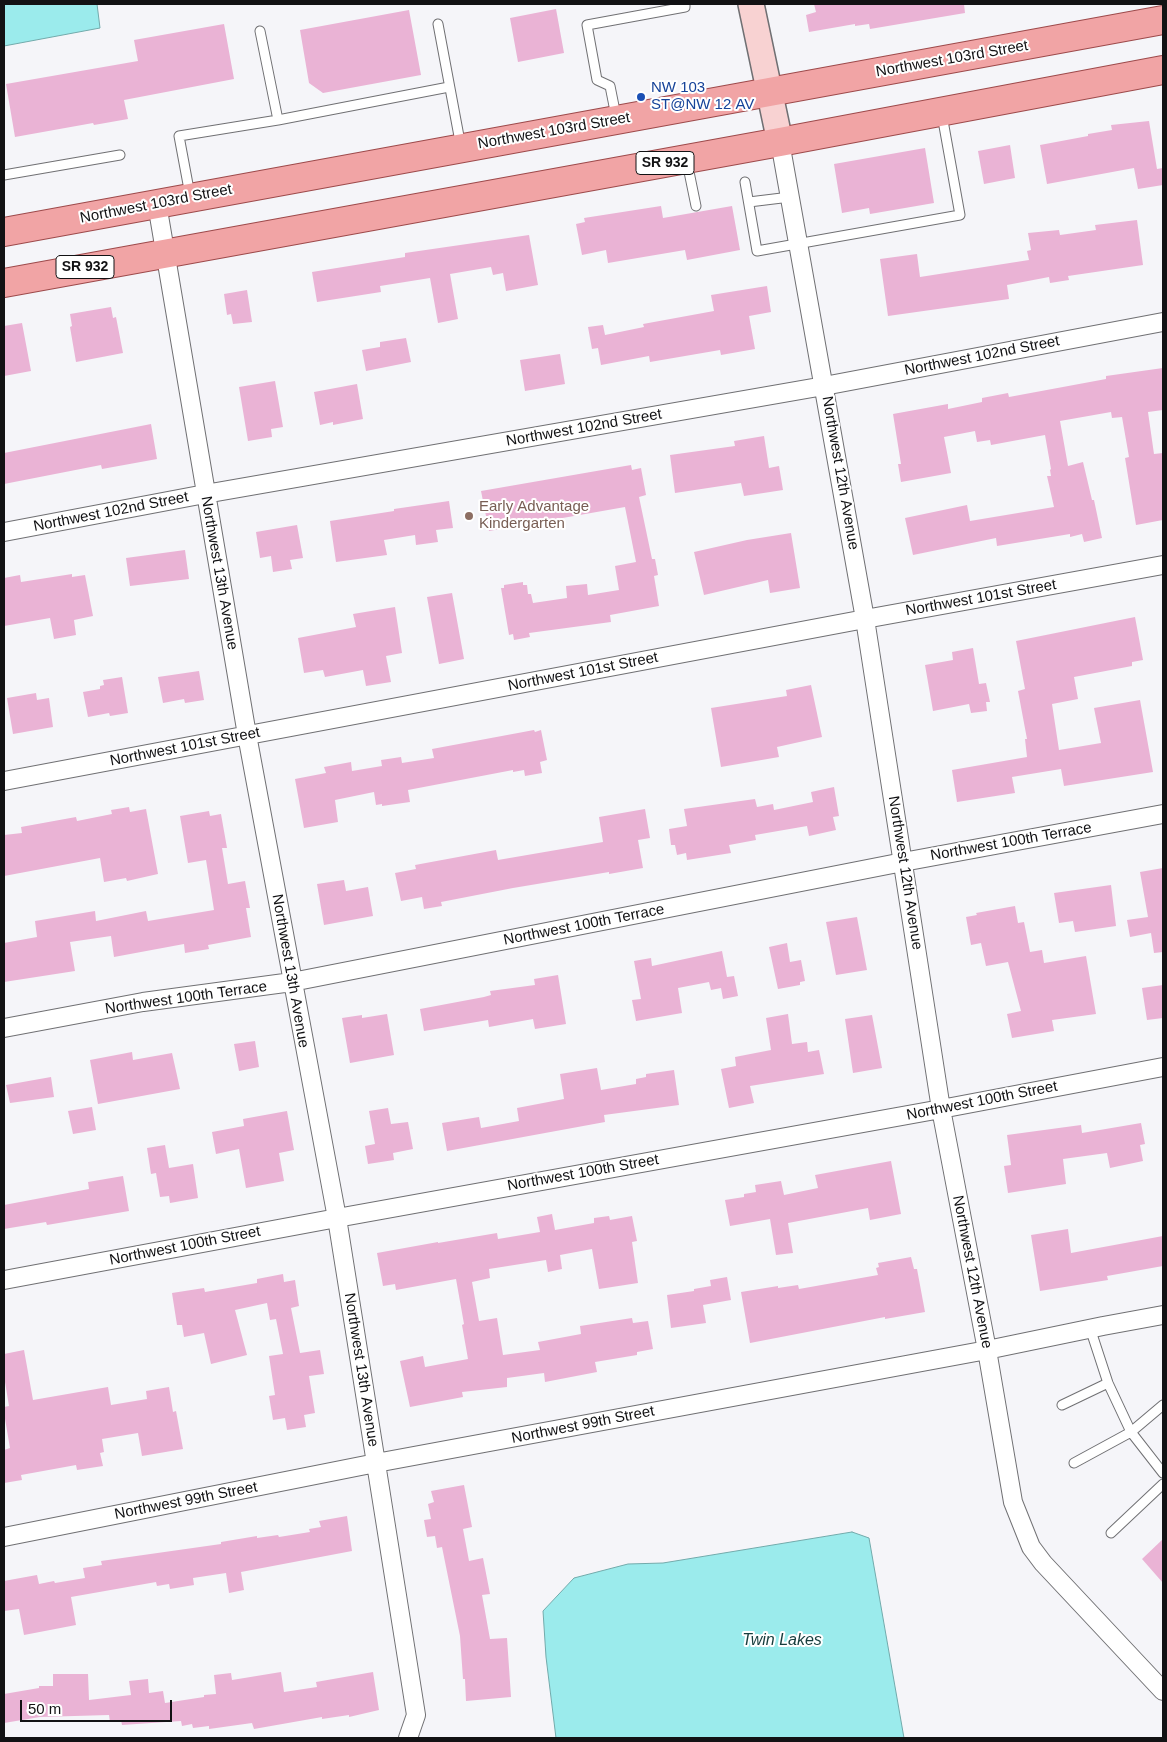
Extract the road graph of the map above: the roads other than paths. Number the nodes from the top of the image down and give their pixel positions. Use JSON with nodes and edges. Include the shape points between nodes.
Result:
{"nodes":[{"id":1,"x":685,"y":4,"type":"edge"},
{"id":2,"x":751,"y":4,"type":"edge"},
{"id":3,"x":1163,"y":20,"type":"edge"},
{"id":4,"x":438,"y":24,"type":"dead end"},
{"id":5,"x":260,"y":31,"type":"dead end"},
{"id":6,"x":1163,"y":70,"type":"edge"},
{"id":7,"x":449,"y":86,"type":"junction"},
{"id":8,"x":770,"y":92,"type":"junction"},
{"id":9,"x":942,"y":112,"type":"junction"},
{"id":10,"x":278,"y":120,"type":"junction"},
{"id":11,"x":616,"y":120,"type":"junction"},
{"id":12,"x":780,"y":142,"type":"junction"},
{"id":13,"x":461,"y":148,"type":"junction"},
{"id":14,"x":120,"y":155,"type":"dead end"},
{"id":15,"x":686,"y":159,"type":"junction"},
{"id":16,"x":4,"y":175,"type":"edge"},
{"id":17,"x":746,"y":182,"type":"dead end"},
{"id":18,"x":790,"y":197,"type":"junction"},
{"id":19,"x":190,"y":198,"type":"junction"},
{"id":20,"x":749,"y":202,"type":"junction"},
{"id":21,"x":157,"y":204,"type":"junction"},
{"id":22,"x":696,"y":206,"type":"dead end"},
{"id":23,"x":4,"y":232,"type":"edge"},
{"id":24,"x":798,"y":244,"type":"junction"},
{"id":25,"x":166,"y":252,"type":"junction"},
{"id":26,"x":4,"y":282,"type":"edge"},
{"id":27,"x":1163,"y":322,"type":"edge"},
{"id":28,"x":824,"y":386,"type":"junction"},
{"id":29,"x":205,"y":494,"type":"junction"},
{"id":30,"x":4,"y":532,"type":"edge"},
{"id":31,"x":1163,"y":565,"type":"edge"},
{"id":32,"x":865,"y":619,"type":"junction"},
{"id":33,"x":247,"y":735,"type":"junction"},
{"id":34,"x":4,"y":781,"type":"edge"},
{"id":35,"x":1163,"y":814,"type":"edge"},
{"id":36,"x":903,"y":862,"type":"junction"},
{"id":37,"x":292,"y":982,"type":"junction"},
{"id":38,"x":4,"y":1028,"type":"edge"},
{"id":39,"x":1163,"y":1067,"type":"edge"},
{"id":40,"x":941,"y":1109,"type":"junction"},
{"id":41,"x":337,"y":1218,"type":"junction"},
{"id":42,"x":4,"y":1280,"type":"edge"},
{"id":43,"x":1163,"y":1315,"type":"edge"},
{"id":44,"x":1090,"y":1328,"type":"junction"},
{"id":45,"x":987,"y":1350,"type":"junction"},
{"id":46,"x":1108,"y":1383,"type":"junction"},
{"id":47,"x":1062,"y":1405,"type":"dead end"},
{"id":48,"x":1163,"y":1405,"type":"edge"},
{"id":49,"x":1131,"y":1432,"type":"junction"},
{"id":50,"x":376,"y":1463,"type":"junction"},
{"id":51,"x":1074,"y":1463,"type":"dead end"},
{"id":52,"x":1163,"y":1473,"type":"edge"},
{"id":53,"x":1163,"y":1484,"type":"edge"},
{"id":54,"x":1111,"y":1533,"type":"dead end"},
{"id":55,"x":4,"y":1537,"type":"edge"},
{"id":56,"x":1163,"y":1691,"type":"edge"},
{"id":57,"x":408,"y":1738,"type":"edge"}],
"edges":[{"from":1,"to":11,"type":"lane","via":[[685,7],[587,25],[597,80],[610,86]]},
{"from":2,"to":8,"type":"street","name":"Northwest 12th Avenue"},
{"from":3,"to":8,"type":"main road","name":"Northwest 103rd Street"},
{"from":4,"to":7,"type":"lane"},
{"from":5,"to":10,"type":"lane"},
{"from":6,"to":9,"type":"main road","number":"SR 932"},
{"from":7,"to":10,"type":"lane"},
{"from":7,"to":13,"type":"lane"},
{"from":8,"to":11,"type":"main road","name":"Northwest 103rd Street"},
{"from":8,"to":12,"type":"street","name":"Northwest 12th Avenue"},
{"from":9,"to":12,"type":"main road","number":"SR 932"},
{"from":9,"to":24,"type":"lane","via":[[960,215]]},
{"from":10,"to":19,"type":"lane","via":[[179,136]]},
{"from":11,"to":13,"type":"main road","name":"Northwest 103rd Street"},
{"from":12,"to":15,"type":"main road","number":"SR 932"},
{"from":12,"to":18,"type":"street","name":"Northwest 12th Avenue"},
{"from":13,"to":19,"type":"main road","name":"Northwest 103rd Street"},
{"from":14,"to":16,"type":"lane"},
{"from":15,"to":22,"type":"lane"},
{"from":15,"to":25,"type":"main road","number":"SR 932"},
{"from":17,"to":20,"type":"lane"},
{"from":18,"to":20,"type":"lane"},
{"from":18,"to":24,"type":"street","name":"Northwest 12th Avenue"},
{"from":19,"to":21,"type":"main road","name":"Northwest 103rd Street"},
{"from":20,"to":24,"type":"lane","via":[[757,251]]},
{"from":21,"to":23,"type":"main road","name":"Northwest 103rd Street"},
{"from":21,"to":25,"type":"street","name":"Northwest 13th Avenue"},
{"from":24,"to":28,"type":"street","name":"Northwest 12th Avenue"},
{"from":25,"to":26,"type":"main road","number":"SR 932"},
{"from":25,"to":29,"type":"street","name":"Northwest 13th Avenue"},
{"from":27,"to":28,"type":"street","name":"Northwest 102nd Street"},
{"from":28,"to":29,"type":"street","name":"Northwest 102nd Street"},
{"from":28,"to":32,"type":"street","name":"Northwest 12th Avenue"},
{"from":29,"to":30,"type":"street","name":"Northwest 102nd Street"},
{"from":29,"to":33,"type":"street","name":"Northwest 13th Avenue"},
{"from":31,"to":32,"type":"street","name":"Northwest 101st Street"},
{"from":32,"to":33,"type":"street","name":"Northwest 101st Street"},
{"from":32,"to":36,"type":"street","name":"Northwest 12th Avenue"},
{"from":33,"to":34,"type":"street","name":"Northwest 101st Street"},
{"from":33,"to":37,"type":"street","name":"Northwest 13th Avenue"},
{"from":35,"to":36,"type":"street","name":"Northwest 100th Terrace"},
{"from":36,"to":37,"type":"street","name":"Northwest 100th Terrace"},
{"from":36,"to":40,"type":"street","name":"Northwest 12th Avenue"},
{"from":37,"to":38,"type":"street","name":"Northwest 100th Terrace","via":[[143,1002]]},
{"from":37,"to":41,"type":"street","name":"Northwest 13th Avenue"},
{"from":39,"to":40,"type":"street","name":"Northwest 100th Street"},
{"from":40,"to":41,"type":"street","name":"Northwest 100th Street"},
{"from":40,"to":45,"type":"street","name":"Northwest 12th Avenue"},
{"from":41,"to":42,"type":"street","name":"Northwest 100th Street"},
{"from":41,"to":50,"type":"street","name":"Northwest 13th Avenue"},
{"from":43,"to":44,"type":"street","name":"Northwest 99th Street"},
{"from":44,"to":45,"type":"street","name":"Northwest 99th Street"},
{"from":44,"to":46,"type":"lane"},
{"from":45,"to":50,"type":"street","name":"Northwest 99th Street"},
{"from":45,"to":56,"type":"street","name":"Northwest 12th Avenue","via":[[1014,1502],[1030,1547]]},
{"from":46,"to":47,"type":"lane"},
{"from":46,"to":49,"type":"lane"},
{"from":48,"to":49,"type":"lane"},
{"from":49,"to":51,"type":"lane"},
{"from":49,"to":52,"type":"lane"},
{"from":50,"to":55,"type":"street","name":"Northwest 99th Street"},
{"from":50,"to":57,"type":"street","name":"Northwest 13th Avenue","via":[[416,1715]]},
{"from":53,"to":54,"type":"lane"}]}
